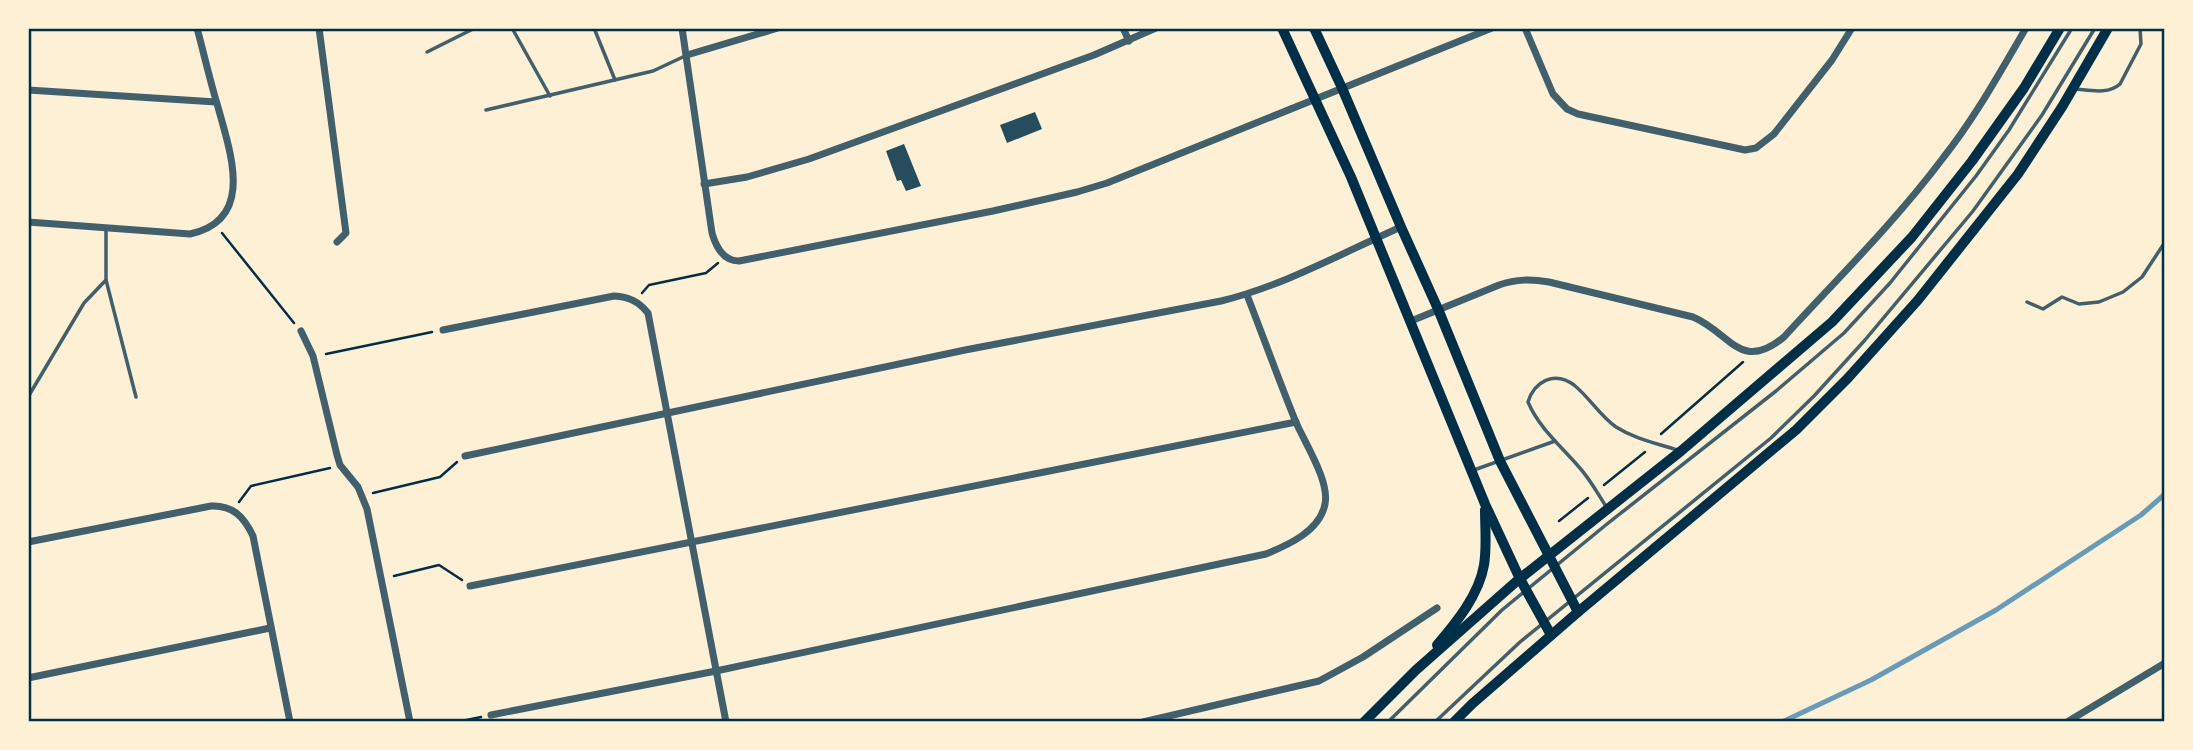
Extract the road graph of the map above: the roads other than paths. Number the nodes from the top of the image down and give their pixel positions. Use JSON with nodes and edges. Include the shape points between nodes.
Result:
{"nodes":[{"id":1,"x":197,"y":28,"type":"edge"},
{"id":2,"x":319,"y":28,"type":"edge"},
{"id":3,"x":475,"y":28,"type":"edge"},
{"id":4,"x":512,"y":28,"type":"edge"},
{"id":5,"x":594,"y":28,"type":"edge"},
{"id":6,"x":682,"y":28,"type":"edge"},
{"id":7,"x":778,"y":28,"type":"edge"},
{"id":8,"x":1123,"y":28,"type":"edge"},
{"id":9,"x":1156,"y":28,"type":"edge"},
{"id":10,"x":1282,"y":28,"type":"edge"},
{"id":11,"x":1314,"y":28,"type":"edge"},
{"id":12,"x":1492,"y":28,"type":"edge"},
{"id":13,"x":1525,"y":28,"type":"edge"},
{"id":14,"x":1852,"y":28,"type":"edge"},
{"id":15,"x":2026,"y":28,"type":"edge"},
{"id":16,"x":2060,"y":28,"type":"edge"},
{"id":17,"x":2072,"y":28,"type":"edge"},
{"id":18,"x":2095,"y":28,"type":"edge"},
{"id":19,"x":2108,"y":28,"type":"edge"},
{"id":20,"x":2140,"y":28,"type":"edge"},
{"id":21,"x":1129,"y":41,"type":"junction"},
{"id":22,"x":427,"y":52,"type":"dead end"},
{"id":23,"x":687,"y":55,"type":"junction"},
{"id":24,"x":615,"y":80,"type":"junction"},
{"id":25,"x":1342,"y":88,"type":"junction"},
{"id":26,"x":2073,"y":89,"type":"junction"},
{"id":27,"x":28,"y":90,"type":"edge"},
{"id":28,"x":550,"y":96,"type":"junction"},
{"id":29,"x":1317,"y":100,"type":"junction"},
{"id":30,"x":216,"y":102,"type":"junction"},
{"id":31,"x":486,"y":110,"type":"dead end"},
{"id":32,"x":704,"y":184,"type":"junction"},
{"id":33,"x":28,"y":222,"type":"edge"},
{"id":34,"x":1401,"y":227,"type":"junction"},
{"id":35,"x":106,"y":228,"type":"junction"},
{"id":36,"x":1376,"y":238,"type":"junction"},
{"id":37,"x":337,"y":242,"type":"dead end"},
{"id":38,"x":2165,"y":242,"type":"edge"},
{"id":39,"x":106,"y":280,"type":"junction"},
{"id":40,"x":1247,"y":295,"type":"junction"},
{"id":41,"x":2026,"y":302,"type":"dead end"},
{"id":42,"x":1438,"y":309,"type":"junction"},
{"id":43,"x":1411,"y":321,"type":"junction"},
{"id":44,"x":443,"y":330,"type":"road end"},
{"id":45,"x":301,"y":331,"type":"road end"},
{"id":46,"x":28,"y":397,"type":"edge"},
{"id":47,"x":136,"y":397,"type":"dead end"},
{"id":48,"x":666,"y":412,"type":"junction"},
{"id":49,"x":1296,"y":422,"type":"junction"},
{"id":50,"x":1555,"y":441,"type":"junction"},
{"id":51,"x":1681,"y":451,"type":"junction"},
{"id":52,"x":464,"y":456,"type":"road end"},
{"id":53,"x":1500,"y":461,"type":"junction"},
{"id":54,"x":1471,"y":471,"type":"junction"},
{"id":55,"x":1485,"y":504,"type":"junction"},
{"id":56,"x":1609,"y":509,"type":"junction"},
{"id":57,"x":28,"y":542,"type":"edge"},
{"id":58,"x":692,"y":543,"type":"junction"},
{"id":59,"x":1549,"y":556,"type":"junction"},
{"id":60,"x":1555,"y":567,"type":"junction"},
{"id":61,"x":1520,"y":579,"type":"junction"},
{"id":62,"x":470,"y":586,"type":"road end"},
{"id":63,"x":1527,"y":590,"type":"junction"},
{"id":64,"x":1572,"y":599,"type":"junction"},
{"id":65,"x":1437,"y":608,"type":"dead end"},
{"id":66,"x":1578,"y":612,"type":"junction"},
{"id":67,"x":1545,"y":622,"type":"junction"},
{"id":68,"x":270,"y":628,"type":"junction"},
{"id":69,"x":1551,"y":635,"type":"junction"},
{"id":70,"x":2165,"y":663,"type":"edge"},
{"id":71,"x":1416,"y":670,"type":"junction"},
{"id":72,"x":716,"y":671,"type":"junction"},
{"id":73,"x":28,"y":678,"type":"edge"},
{"id":74,"x":491,"y":715,"type":"road end"},
{"id":75,"x":290,"y":722,"type":"edge"},
{"id":76,"x":410,"y":722,"type":"edge"},
{"id":77,"x":726,"y":722,"type":"edge"},
{"id":78,"x":1143,"y":722,"type":"edge"},
{"id":79,"x":1364,"y":722,"type":"edge"},
{"id":80,"x":1388,"y":722,"type":"edge"},
{"id":81,"x":1435,"y":722,"type":"edge"},
{"id":82,"x":1454,"y":722,"type":"edge"},
{"id":83,"x":2067,"y":722,"type":"edge"}],
"edges":[{"from":1,"to":30,"type":"street"},
{"from":2,"to":37,"type":"street","via":[[346,233]]},
{"from":3,"to":22,"type":"lane"},
{"from":4,"to":28,"type":"lane"},
{"from":5,"to":24,"type":"lane"},
{"from":6,"to":23,"type":"street"},
{"from":7,"to":23,"type":"street"},
{"from":8,"to":21,"type":"street"},
{"from":9,"to":21,"type":"street"},
{"from":10,"to":29,"type":"main road"},
{"from":11,"to":25,"type":"main road"},
{"from":12,"to":25,"type":"street"},
{"from":13,"to":14,"type":"street","via":[[1553,94],[1567,109],[1745,150],[1756,148],[1774,134]]},
{"from":15,"to":42,"type":"street","via":[[1958,138],[1926,179],[1769,349],[1753,353],[1736,348],[1693,317],[1529,279]]},
{"from":16,"to":51,"type":"main road","via":[[1972,161],[1871,283]]},
{"from":17,"to":60,"type":"lane","via":[[1976,176],[1844,333]]},
{"from":18,"to":64,"type":"lane","via":[[2007,167],[1848,359],[1771,438]]},
{"from":19,"to":26,"type":"main road"},
{"from":20,"to":26,"type":"lane","via":[[2141,44],[2116,88]]},
{"from":21,"to":32,"type":"street","via":[[809,159]]},
{"from":23,"to":24,"type":"lane","via":[[653,71]]},
{"from":23,"to":32,"type":"street"},
{"from":24,"to":28,"type":"lane"},
{"from":25,"to":29,"type":"street"},
{"from":25,"to":34,"type":"main road"},
{"from":26,"to":66,"type":"main road","via":[[1989,212],[1848,378],[1796,430]]},
{"from":27,"to":30,"type":"street"},
{"from":28,"to":31,"type":"lane"},
{"from":29,"to":32,"type":"street","via":[[1077,192],[747,260],[732,261],[715,243]]},
{"from":29,"to":36,"type":"main road"},
{"from":30,"to":35,"type":"street","via":[[231,155],[233,186],[227,211],[216,225],[190,234]]},
{"from":33,"to":35,"type":"street"},
{"from":34,"to":36,"type":"street"},
{"from":34,"to":42,"type":"main road"},
{"from":35,"to":39,"type":"lane"},
{"from":36,"to":40,"type":"street"},
{"from":36,"to":43,"type":"main road"},
{"from":38,"to":41,"type":"lane","via":[[2142,277],[2109,299],[2079,304],[2062,297],[2043,309]]},
{"from":39,"to":46,"type":"lane","via":[[84,303]]},
{"from":39,"to":47,"type":"lane"},
{"from":40,"to":48,"type":"street"},
{"from":40,"to":49,"type":"street"},
{"from":42,"to":43,"type":"street"},
{"from":42,"to":53,"type":"main road"},
{"from":43,"to":54,"type":"main road"},
{"from":44,"to":48,"type":"street","via":[[627,297],[648,313]]},
{"from":45,"to":76,"type":"street","via":[[313,356],[341,465],[358,486],[367,509]]},
{"from":48,"to":52,"type":"street"},
{"from":48,"to":58,"type":"street"},
{"from":49,"to":58,"type":"street"},
{"from":49,"to":72,"type":"street","via":[[1320,474],[1325,505],[1315,524],[1280,548]]},
{"from":50,"to":51,"type":"lane","via":[[1528,402],[1531,392],[1546,379],[1572,383],[1612,424],[1630,435]]},
{"from":50,"to":53,"type":"lane"},
{"from":50,"to":56,"type":"lane"},
{"from":51,"to":56,"type":"main road"},
{"from":53,"to":54,"type":"lane"},
{"from":53,"to":59,"type":"main road"},
{"from":54,"to":55,"type":"main road"},
{"from":55,"to":61,"type":"main road"},
{"from":55,"to":71,"type":"main road","via":[[1485,565],[1480,582],[1463,612]]},
{"from":56,"to":59,"type":"main road"},
{"from":57,"to":68,"type":"street","via":[[211,506],[233,510],[253,536]]},
{"from":58,"to":62,"type":"street"},
{"from":58,"to":72,"type":"street"},
{"from":59,"to":60,"type":"main road"},
{"from":59,"to":61,"type":"main road"},
{"from":60,"to":63,"type":"lane"},
{"from":60,"to":64,"type":"main road"},
{"from":61,"to":63,"type":"main road"},
{"from":61,"to":71,"type":"main road"},
{"from":63,"to":67,"type":"main road"},
{"from":63,"to":80,"type":"lane","via":[[1485,625]]},
{"from":64,"to":66,"type":"main road"},
{"from":64,"to":67,"type":"lane"},
{"from":65,"to":78,"type":"street","via":[[1319,681]]},
{"from":66,"to":69,"type":"main road"},
{"from":67,"to":69,"type":"main road"},
{"from":67,"to":81,"type":"lane"},
{"from":68,"to":73,"type":"street"},
{"from":68,"to":75,"type":"street"},
{"from":69,"to":82,"type":"main road"},
{"from":70,"to":83,"type":"street"},
{"from":71,"to":79,"type":"main road"},
{"from":72,"to":74,"type":"street"},
{"from":72,"to":77,"type":"street"}]}
